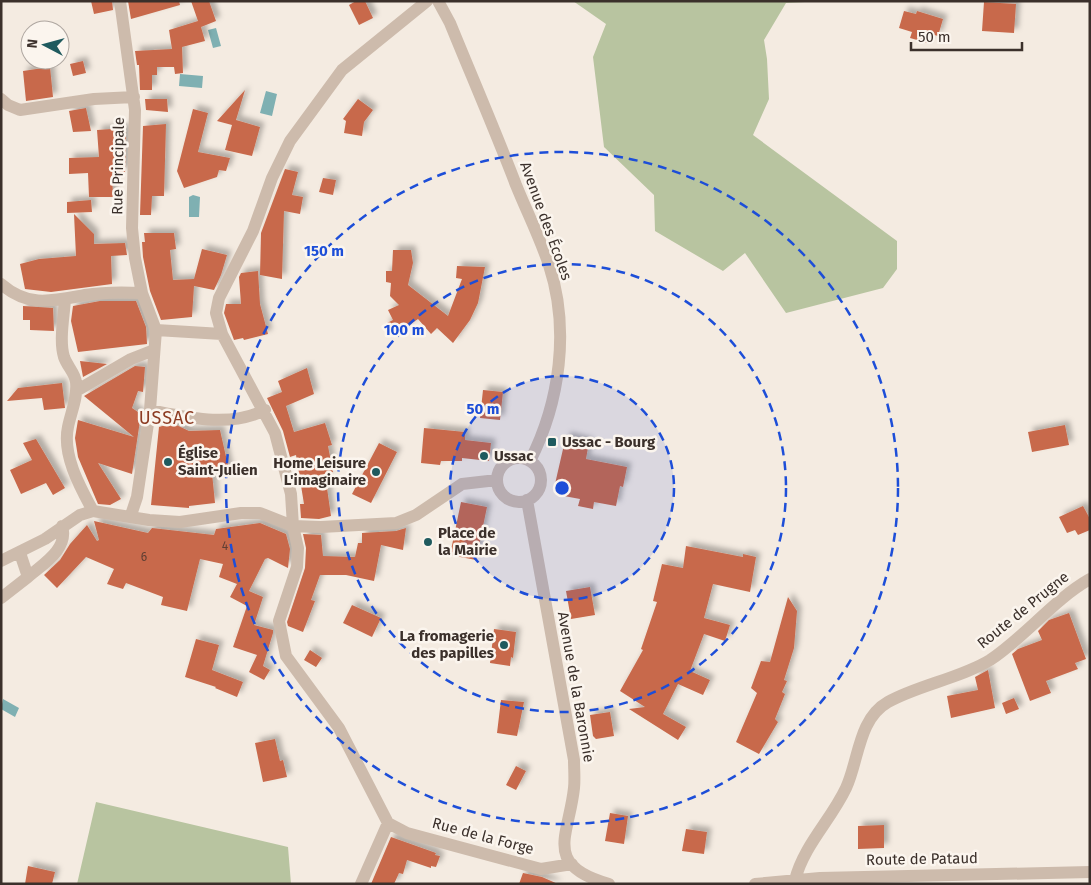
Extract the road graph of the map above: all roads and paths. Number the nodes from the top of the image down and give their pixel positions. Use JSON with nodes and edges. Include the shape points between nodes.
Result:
{"nodes":[{"id":1,"x":120,"y":1,"type":"edge"},
{"id":2,"x":427,"y":1,"type":"edge"},
{"id":3,"x":438,"y":1,"type":"edge"},
{"id":4,"x":134,"y":97,"type":"junction"},
{"id":5,"x":1,"y":99,"type":"edge"},
{"id":6,"x":1,"y":284,"type":"edge"},
{"id":7,"x":142,"y":293,"type":"junction"},
{"id":8,"x":65,"y":300,"type":"junction"},
{"id":9,"x":156,"y":330,"type":"junction"},
{"id":10,"x":222,"y":334,"type":"junction"},
{"id":11,"x":154,"y":350,"type":"junction"},
{"id":12,"x":76,"y":391,"type":"junction"},
{"id":13,"x":150,"y":410,"type":"junction"},
{"id":14,"x":265,"y":410,"type":"junction"},
{"id":15,"x":530,"y":461,"type":"junction"},
{"id":16,"x":497,"y":480,"type":"junction"},
{"id":17,"x":527,"y":500,"type":"junction"},
{"id":18,"x":93,"y":511,"type":"junction"},
{"id":19,"x":131,"y":515,"type":"junction"},
{"id":20,"x":62,"y":526,"type":"junction"},
{"id":21,"x":293,"y":526,"type":"junction"},
{"id":22,"x":20,"y":553,"type":"junction"},
{"id":23,"x":1,"y":561,"type":"edge"},
{"id":24,"x":28,"y":577,"type":"junction"},
{"id":25,"x":1090,"y":579,"type":"edge"},
{"id":26,"x":1,"y":598,"type":"edge"},
{"id":27,"x":388,"y":822,"type":"junction"},
{"id":28,"x":572,"y":864,"type":"junction"},
{"id":29,"x":1090,"y":872,"type":"edge"},
{"id":30,"x":1021,"y":878,"type":"edge"},
{"id":31,"x":795,"y":880,"type":"junction"},
{"id":32,"x":361,"y":884,"type":"edge"},
{"id":33,"x":609,"y":884,"type":"edge"},
{"id":34,"x":755,"y":884,"type":"edge"}],
"edges":[{"from":1,"to":4,"type":"street","name":"Rue Principale"},
{"from":2,"to":10,"type":"street","via":[[342,70],[290,141],[272,178],[253,232],[219,298],[216,313]]},
{"from":3,"to":15,"type":"street","name":"Avenue des Écoles","via":[[537,232],[560,312],[560,350],[554,394],[544,433]]},
{"from":4,"to":5,"type":"street","via":[[20,110]]},
{"from":4,"to":7,"type":"street","name":"Rue Principale","via":[[132,228],[134,258]]},
{"from":6,"to":8,"type":"street","via":[[17,296],[39,302]]},
{"from":7,"to":8,"type":"street","via":[[86,295]]},
{"from":7,"to":9,"type":"street","name":"Rue Principale"},
{"from":8,"to":12,"type":"street","via":[[64,358],[76,379]]},
{"from":9,"to":10,"type":"street"},
{"from":9,"to":11,"type":"street"},
{"from":10,"to":14,"type":"street"},
{"from":11,"to":12,"type":"street"},
{"from":11,"to":13,"type":"street"},
{"from":12,"to":18,"type":"street","via":[[67,444],[76,476]]},
{"from":13,"to":14,"type":"street","via":[[203,420],[252,416]]},
{"from":13,"to":19,"type":"street","via":[[138,497]]},
{"from":14,"to":21,"type":"street","via":[[278,442],[290,494]]},
{"from":15,"to":16,"type":"street","via":[[518,458],[505,462],[500,467]]},
{"from":15,"to":17,"type":"street","via":[[539,471],[540,485],[538,492]]},
{"from":16,"to":17,"type":"street","via":[[507,498],[520,502]]},
{"from":16,"to":21,"type":"street","via":[[462,484],[416,515],[396,523]]},
{"from":17,"to":28,"type":"street","name":"Avenue de la Baronnie","via":[[574,760],[574,788],[564,830],[564,849]]},
{"from":18,"to":19,"type":"street"},
{"from":18,"to":20,"type":"street"},
{"from":19,"to":21,"type":"street","via":[[180,522],[260,513]]},
{"from":20,"to":22,"type":"street"},
{"from":20,"to":24,"type":"street","via":[[62,545]]},
{"from":21,"to":27,"type":"street","via":[[298,548],[296,567],[279,621],[286,656],[340,728]]},
{"from":22,"to":23,"type":"street"},
{"from":22,"to":24,"type":"street"},
{"from":24,"to":26,"type":"street"},
{"from":25,"to":31,"type":"street","name":"Route de Prugne","via":[[988,661],[887,702],[872,717],[864,731],[846,786],[805,853]]},
{"from":27,"to":28,"type":"street","name":"Rue de la Forge","via":[[407,833],[541,868]]},
{"from":27,"to":32,"type":"street"},
{"from":28,"to":33,"type":"street"},
{"from":29,"to":30,"type":"street","name":"Route de Pataud"},
{"from":30,"to":31,"type":"street","name":"Route de Pataud"},
{"from":31,"to":34,"type":"street","name":"Route de Pataud"}]}
